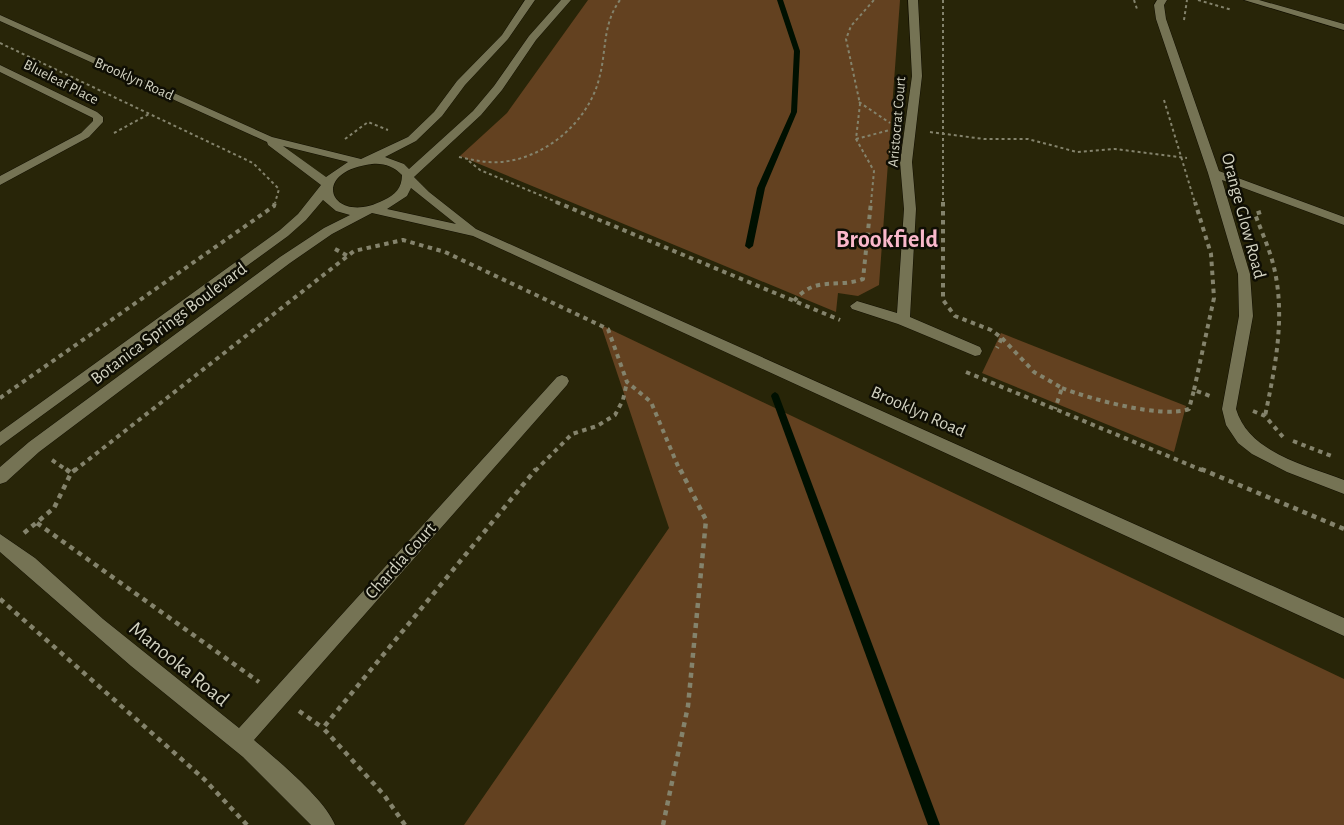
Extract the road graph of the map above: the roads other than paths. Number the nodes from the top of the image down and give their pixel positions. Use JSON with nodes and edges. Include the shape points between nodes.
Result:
{"nodes":[{"id":1,"x":531,"y":0,"type":"edge"},
{"id":2,"x":566,"y":0,"type":"edge"},
{"id":3,"x":913,"y":0,"type":"edge"},
{"id":4,"x":1162,"y":0,"type":"edge"},
{"id":5,"x":1248,"y":0,"type":"edge"},
{"id":6,"x":0,"y":18,"type":"edge"},
{"id":7,"x":1344,"y":27,"type":"edge"},
{"id":8,"x":0,"y":68,"type":"edge"},
{"id":9,"x":268,"y":140,"type":"junction"},
{"id":10,"x":364,"y":161,"type":"junction"},
{"id":11,"x":1211,"y":167,"type":"junction"},
{"id":12,"x":409,"y":178,"type":"junction"},
{"id":13,"x":0,"y":182,"type":"edge"},
{"id":14,"x":326,"y":186,"type":"junction"},
{"id":15,"x":370,"y":211,"type":"junction"},
{"id":16,"x":1344,"y":221,"type":"edge"},
{"id":17,"x":476,"y":233,"type":"junction"},
{"id":18,"x":857,"y":306,"type":"dead end"},
{"id":19,"x":903,"y":320,"type":"junction"},
{"id":20,"x":975,"y":351,"type":"dead end"},
{"id":21,"x":562,"y":381,"type":"dead end"},
{"id":22,"x":0,"y":440,"type":"edge"},
{"id":23,"x":0,"y":477,"type":"edge"},
{"id":24,"x":1344,"y":487,"type":"edge"},
{"id":25,"x":2,"y":542,"type":"edge"},
{"id":26,"x":1344,"y":627,"type":"edge"},
{"id":27,"x":239,"y":742,"type":"junction"},
{"id":28,"x":325,"y":825,"type":"edge"}],
"edges":[{"from":1,"to":10,"type":"street","via":[[506,37],[461,83],[438,114],[412,139]]},
{"from":2,"to":12,"type":"street","via":[[532,38],[477,113]]},
{"from":3,"to":19,"type":"street","name":"Aristocrat Court","via":[[917,76],[906,162],[910,209]]},
{"from":4,"to":11,"type":"street","name":"Orange Glow Road","via":[[1161,19]]},
{"from":5,"to":7,"type":"street"},
{"from":6,"to":9,"type":"street","name":"Brooklyn Road"},
{"from":8,"to":13,"type":"street","name":"Blueleaf Place","via":[[98,117],[85,135]]},
{"from":9,"to":10,"type":"street","name":"Brooklyn Road"},
{"from":9,"to":14,"type":"street","name":"Brooklyn Road"},
{"from":10,"to":12,"type":"street","via":[[394,163],[404,168]]},
{"from":10,"to":14,"type":"street","via":[[340,170]]},
{"from":11,"to":16,"type":"street","via":[[1252,187]]},
{"from":11,"to":24,"type":"street","name":"Orange Glow Road","via":[[1244,274],[1246,316],[1229,409],[1235,430],[1253,448]]},
{"from":12,"to":15,"type":"street","via":[[408,187],[395,201]]},
{"from":12,"to":17,"type":"street","name":"Brooklyn Road"},
{"from":14,"to":15,"type":"street","via":[[331,204],[340,209]]},
{"from":14,"to":22,"type":"street","name":"Botanica Springs Boulevard","via":[[284,233]]},
{"from":15,"to":17,"type":"street","name":"Brooklyn Road"},
{"from":15,"to":23,"type":"street","name":"Botanica Springs Boulevard","via":[[328,231],[285,260],[34,447]]},
{"from":17,"to":26,"type":"street","name":"Brooklyn Road"},
{"from":18,"to":19,"type":"street"},
{"from":19,"to":20,"type":"street"},
{"from":21,"to":27,"type":"street","name":"Chardia Court"},
{"from":25,"to":27,"type":"street","name":"Manooka Road","via":[[110,638]]},
{"from":27,"to":28,"type":"street","name":"Manooka Road","via":[[302,797]]}]}
